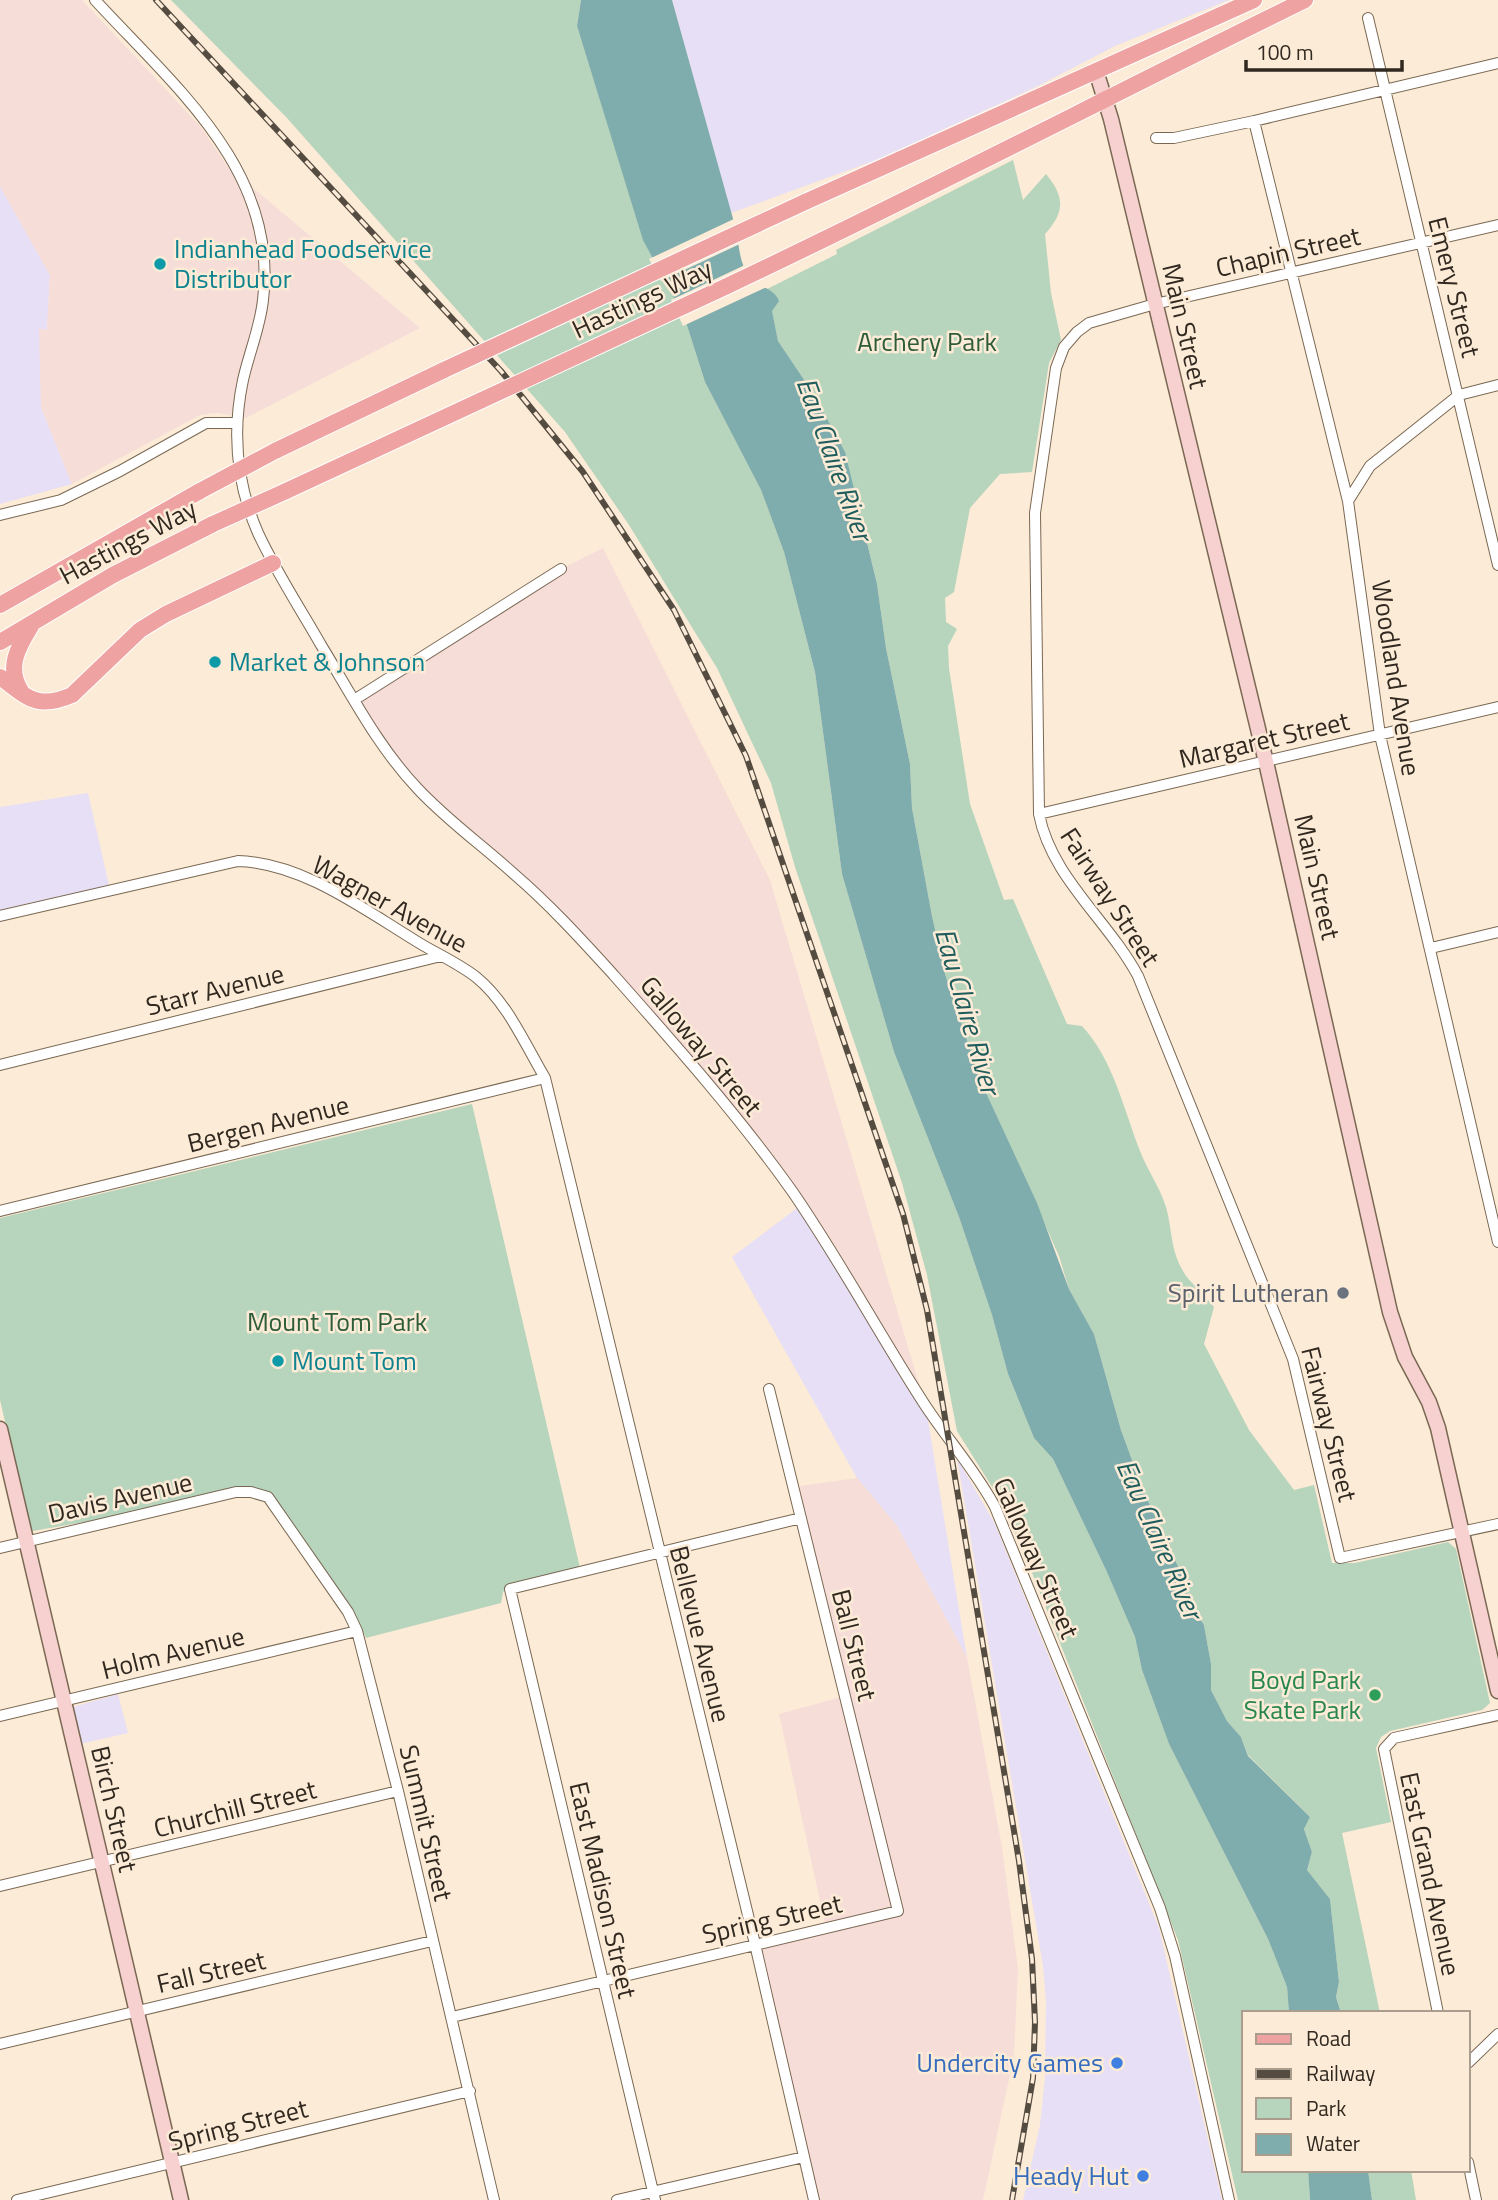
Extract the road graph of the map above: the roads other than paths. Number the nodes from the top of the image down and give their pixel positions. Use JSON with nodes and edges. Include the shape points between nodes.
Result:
{"nodes":[{"id":1,"x":95,"y":0,"type":"edge"},
{"id":2,"x":1254,"y":0,"type":"edge"},
{"id":3,"x":1305,"y":0,"type":"edge"},
{"id":4,"x":1368,"y":18,"type":"dead end"},
{"id":5,"x":1498,"y":63,"type":"edge"},
{"id":6,"x":1096,"y":71,"type":"junction"},
{"id":7,"x":1385,"y":92,"type":"junction"},
{"id":8,"x":1105,"y":99,"type":"junction"},
{"id":9,"x":1254,"y":121,"type":"junction"},
{"id":10,"x":1156,"y":138,"type":"dead end"},
{"id":11,"x":1498,"y":225,"type":"edge"},
{"id":12,"x":1420,"y":243,"type":"junction"},
{"id":13,"x":1291,"y":272,"type":"junction"},
{"id":14,"x":1154,"y":304,"type":"junction"},
{"id":15,"x":1089,"y":323,"type":"joint"},
{"id":16,"x":1498,"y":385,"type":"edge"},
{"id":17,"x":1459,"y":395,"type":"junction"},
{"id":18,"x":236,"y":423,"type":"junction"},
{"id":19,"x":1348,"y":501,"type":"junction"},
{"id":20,"x":0,"y":515,"type":"edge"},
{"id":21,"x":1496,"y":546,"type":"edge"},
{"id":22,"x":274,"y":563,"type":"junction"},
{"id":23,"x":1498,"y":565,"type":"edge"},
{"id":24,"x":561,"y":569,"type":"dead end"},
{"id":25,"x":0,"y":605,"type":"edge"},
{"id":26,"x":34,"y":622,"type":"junction"},
{"id":27,"x":0,"y":642,"type":"edge"},
{"id":28,"x":0,"y":677,"type":"edge"},
{"id":29,"x":20,"y":691,"type":"junction"},
{"id":30,"x":354,"y":700,"type":"junction"},
{"id":31,"x":1498,"y":707,"type":"edge"},
{"id":32,"x":1380,"y":735,"type":"junction"},
{"id":33,"x":1266,"y":762,"type":"junction"},
{"id":34,"x":1039,"y":814,"type":"junction"},
{"id":35,"x":0,"y":916,"type":"edge"},
{"id":36,"x":1498,"y":932,"type":"edge"},
{"id":37,"x":1431,"y":948,"type":"junction"},
{"id":38,"x":441,"y":956,"type":"junction"},
{"id":39,"x":0,"y":1065,"type":"edge"},
{"id":40,"x":545,"y":1078,"type":"junction"},
{"id":41,"x":0,"y":1211,"type":"edge"},
{"id":42,"x":1498,"y":1242,"type":"edge"},
{"id":43,"x":769,"y":1389,"type":"dead end"},
{"id":44,"x":0,"y":1429,"type":"edge"},
{"id":45,"x":251,"y":1492,"type":"joint"},
{"id":46,"x":801,"y":1518,"type":"junction"},
{"id":47,"x":1498,"y":1524,"type":"edge"},
{"id":48,"x":1463,"y":1531,"type":"junction"},
{"id":49,"x":26,"y":1542,"type":"junction"},
{"id":50,"x":0,"y":1549,"type":"edge"},
{"id":51,"x":659,"y":1553,"type":"junction"},
{"id":52,"x":357,"y":1631,"type":"junction"},
{"id":53,"x":1498,"y":1691,"type":"edge"},
{"id":54,"x":63,"y":1702,"type":"junction"},
{"id":55,"x":1498,"y":1715,"type":"edge"},
{"id":56,"x":0,"y":1716,"type":"edge"},
{"id":57,"x":398,"y":1791,"type":"junction"},
{"id":58,"x":101,"y":1863,"type":"junction"},
{"id":59,"x":0,"y":1886,"type":"edge"},
{"id":60,"x":898,"y":1911,"type":"joint"},
{"id":61,"x":432,"y":1941,"type":"junction"},
{"id":62,"x":755,"y":1944,"type":"junction"},
{"id":63,"x":603,"y":1981,"type":"junction"},
{"id":64,"x":137,"y":2011,"type":"junction"},
{"id":65,"x":1438,"y":2011,"type":"edge"},
{"id":66,"x":452,"y":2017,"type":"junction"},
{"id":67,"x":1498,"y":2034,"type":"edge"},
{"id":68,"x":0,"y":2044,"type":"edge"},
{"id":69,"x":1470,"y":2061,"type":"edge"},
{"id":70,"x":470,"y":2091,"type":"junction"},
{"id":71,"x":804,"y":2157,"type":"junction"},
{"id":72,"x":172,"y":2163,"type":"junction"},
{"id":73,"x":1470,"y":2172,"type":"edge"},
{"id":74,"x":654,"y":2195,"type":"edge"},
{"id":75,"x":17,"y":2200,"type":"edge"},
{"id":76,"x":181,"y":2200,"type":"edge"},
{"id":77,"x":494,"y":2200,"type":"edge"},
{"id":78,"x":617,"y":2200,"type":"edge"},
{"id":79,"x":814,"y":2200,"type":"edge"},
{"id":80,"x":1229,"y":2200,"type":"edge"},
{"id":81,"x":1476,"y":2200,"type":"edge"}],
"edges":[{"from":1,"to":18,"type":"street","name":"Galloway Street","via":[[212,128],[244,181],[258,223],[264,298]]},
{"from":2,"to":6,"type":"main road","name":"Hastings Way"},
{"from":3,"to":8,"type":"main road","name":"Hastings Way"},
{"from":4,"to":7,"type":"street","name":"Emery Street"},
{"from":5,"to":7,"type":"street"},
{"from":6,"to":8,"type":"street","name":"Main Street"},
{"from":6,"to":25,"type":"main road","name":"Hastings Way","bridge":true,"via":[[275,451]]},
{"from":7,"to":9,"type":"street"},
{"from":7,"to":12,"type":"street","name":"Emery Street"},
{"from":8,"to":14,"type":"street","name":"Main Street"},
{"from":8,"to":26,"type":"main road","name":"Hastings Way","bridge":true,"via":[[830,238],[213,524]]},
{"from":9,"to":10,"type":"street"},
{"from":9,"to":13,"type":"street","name":"Woodland Avenue"},
{"from":11,"to":12,"type":"street","name":"Chapin Street"},
{"from":12,"to":13,"type":"street","name":"Chapin Street"},
{"from":12,"to":17,"type":"street","name":"Emery Street"},
{"from":13,"to":14,"type":"street","name":"Chapin Street"},
{"from":13,"to":19,"type":"street","name":"Woodland Avenue"},
{"from":14,"to":15,"type":"street","name":"Chapin Street"},
{"from":14,"to":33,"type":"street","name":"Main Street"},
{"from":15,"to":34,"type":"street","name":"Fairway Street","via":[[1064,347],[1056,368],[1035,513]]},
{"from":16,"to":17,"type":"street"},
{"from":17,"to":19,"type":"street","via":[[1370,466]]},
{"from":17,"to":21,"type":"street","name":"Emery Street"},
{"from":18,"to":20,"type":"street","via":[[206,422],[61,500]]},
{"from":18,"to":22,"type":"street","name":"Galloway Street","via":[[244,492]]},
{"from":19,"to":32,"type":"street","name":"Woodland Avenue"},
{"from":21,"to":23,"type":"street","name":"Emery Street"},
{"from":22,"to":29,"type":"main road","via":[[140,630],[72,695],[44,704]]},
{"from":22,"to":30,"type":"street","name":"Galloway Street"},
{"from":24,"to":30,"type":"street"},
{"from":26,"to":27,"type":"main road","name":"Hastings Way"},
{"from":26,"to":29,"type":"main road","via":[[15,658],[15,683]]},
{"from":28,"to":29,"type":"main road"},
{"from":30,"to":80,"type":"street","name":"Galloway Street","via":[[415,787],[555,913],[741,1126],[821,1234],[926,1408],[985,1488],[1160,1908],[1175,1956]]},
{"from":31,"to":32,"type":"street","name":"Margaret Street"},
{"from":32,"to":33,"type":"street","name":"Margaret Street"},
{"from":32,"to":37,"type":"street","name":"Woodland Avenue"},
{"from":33,"to":34,"type":"street","name":"Margaret Street"},
{"from":33,"to":48,"type":"street","name":"Main Street","via":[[1390,1312],[1405,1357],[1429,1402]]},
{"from":34,"to":48,"type":"street","name":"Fairway Street","via":[[1050,852],[1125,951],[1168,1050],[1293,1359],[1340,1558]]},
{"from":35,"to":38,"type":"street","name":"Wagner Avenue","via":[[238,861],[257,862],[341,895]]},
{"from":36,"to":37,"type":"street"},
{"from":37,"to":42,"type":"street","name":"Woodland Avenue"},
{"from":38,"to":39,"type":"street","name":"Starr Avenue"},
{"from":38,"to":40,"type":"street","name":"Wagner Avenue","via":[[476,977],[504,1008]]},
{"from":40,"to":41,"type":"street","name":"Bergen Avenue"},
{"from":40,"to":51,"type":"street","name":"Bellevue Avenue"},
{"from":43,"to":46,"type":"street","name":"Ball Street"},
{"from":44,"to":49,"type":"street","name":"Birch Street"},
{"from":45,"to":49,"type":"street","name":"Davis Avenue"},
{"from":45,"to":52,"type":"street","name":"Summit Street","via":[[268,1497]]},
{"from":46,"to":51,"type":"street"},
{"from":46,"to":60,"type":"street","name":"Ball Street"},
{"from":47,"to":48,"type":"street"},
{"from":48,"to":53,"type":"street","name":"Main Street"},
{"from":49,"to":50,"type":"street","name":"Davis Avenue"},
{"from":49,"to":54,"type":"street","name":"Birch Street"},
{"from":51,"to":62,"type":"street","name":"Bellevue Avenue"},
{"from":51,"to":63,"type":"street","name":"East Madison Street","via":[[510,1589]]},
{"from":52,"to":54,"type":"street","name":"Holm Avenue"},
{"from":52,"to":57,"type":"street","name":"Summit Street"},
{"from":54,"to":56,"type":"street","name":"Holm Avenue"},
{"from":54,"to":58,"type":"street","name":"Birch Street"},
{"from":55,"to":65,"type":"street","name":"East Grand Avenue","via":[[1394,1738],[1385,1744]]},
{"from":57,"to":58,"type":"street","name":"Churchill Street"},
{"from":57,"to":61,"type":"street","name":"Summit Street"},
{"from":58,"to":59,"type":"street","name":"Churchill Street"},
{"from":58,"to":64,"type":"street","name":"Birch Street"},
{"from":60,"to":62,"type":"street","name":"Spring Street"},
{"from":61,"to":64,"type":"street","name":"Fall Street"},
{"from":61,"to":66,"type":"street","name":"Summit Street"},
{"from":62,"to":63,"type":"street","name":"Spring Street"},
{"from":62,"to":71,"type":"street","name":"Bellevue Avenue"},
{"from":63,"to":66,"type":"street","name":"Spring Street"},
{"from":63,"to":74,"type":"street","name":"East Madison Street"},
{"from":64,"to":68,"type":"street","name":"Fall Street"},
{"from":64,"to":72,"type":"street","name":"Birch Street"},
{"from":66,"to":70,"type":"street","name":"Summit Street"},
{"from":67,"to":69,"type":"street"},
{"from":70,"to":72,"type":"street","name":"Spring Street"},
{"from":70,"to":77,"type":"street","name":"Summit Street"},
{"from":71,"to":74,"type":"street"},
{"from":71,"to":79,"type":"street","name":"Bellevue Avenue"},
{"from":72,"to":75,"type":"street","name":"Spring Street"},
{"from":72,"to":76,"type":"street","name":"Birch Street"},
{"from":73,"to":81,"type":"street"},
{"from":74,"to":78,"type":"street"}]}
